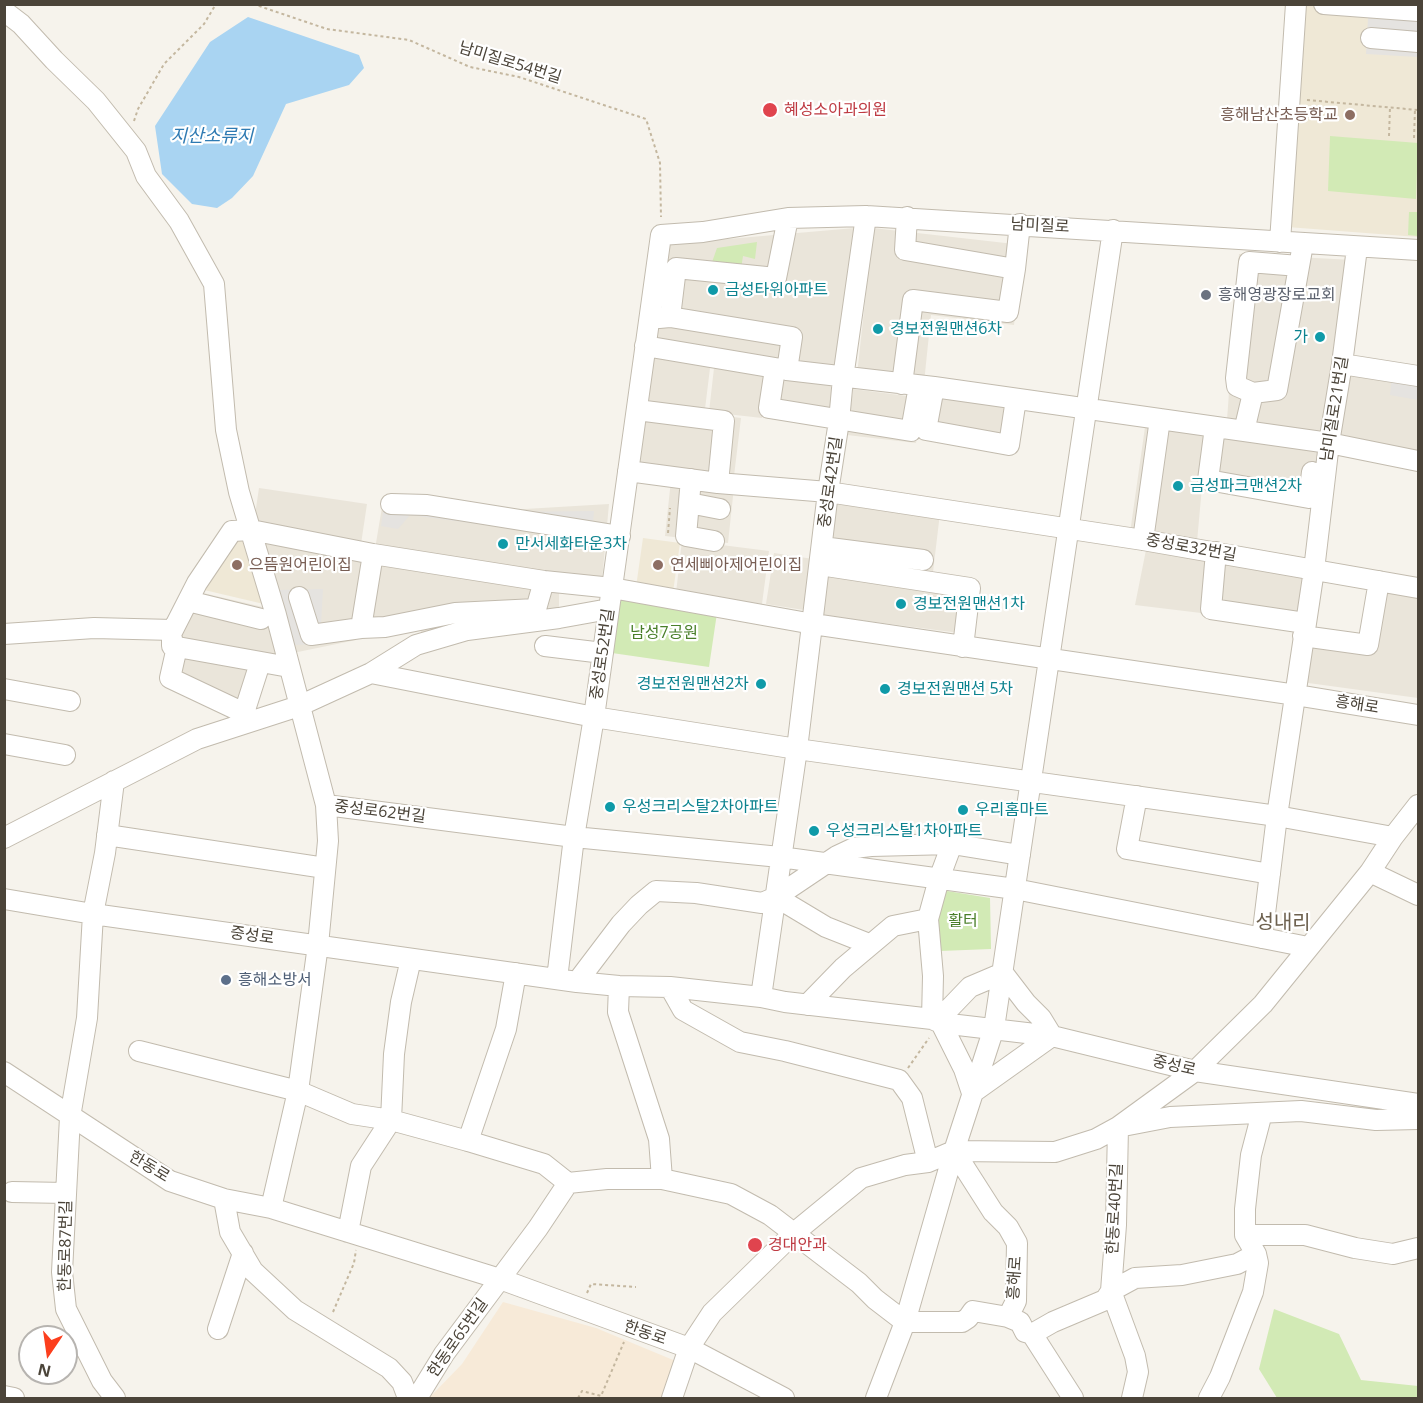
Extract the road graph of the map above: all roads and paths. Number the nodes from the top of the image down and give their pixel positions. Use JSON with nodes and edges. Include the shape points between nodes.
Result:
{"nodes":[{"id":1,"x":216,"y":4,"type":"edge"},
{"id":2,"x":253,"y":4,"type":"edge"},
{"id":3,"x":1296,"y":4,"type":"edge"},
{"id":4,"x":1324,"y":4,"type":"edge"},
{"id":5,"x":4,"y":11,"type":"edge"},
{"id":6,"x":1416,"y":11,"type":"edge"},
{"id":7,"x":1371,"y":38,"type":"dead end"},
{"id":8,"x":1415,"y":42,"type":"edge"},
{"id":9,"x":1290,"y":99,"type":"junction"},
{"id":10,"x":1390,"y":107,"type":"junction"},
{"id":11,"x":1417,"y":110,"type":"edge"},
{"id":12,"x":1389,"y":136,"type":"dead end"},
{"id":13,"x":1414,"y":138,"type":"dead end"},
{"id":14,"x":128,"y":142,"type":"junction"},
{"id":15,"x":866,"y":216,"type":"junction"},
{"id":16,"x":907,"y":217,"type":"junction"},
{"id":17,"x":788,"y":218,"type":"junction"},
{"id":18,"x":1020,"y":224,"type":"junction"},
{"id":19,"x":1113,"y":230,"type":"junction"},
{"id":20,"x":662,"y":235,"type":"junction"},
{"id":21,"x":1280,"y":242,"type":"junction"},
{"id":22,"x":1303,"y":244,"type":"junction"},
{"id":23,"x":1357,"y":248,"type":"junction"},
{"id":24,"x":1419,"y":250,"type":"edge"},
{"id":25,"x":1299,"y":266,"type":"junction"},
{"id":26,"x":1015,"y":269,"type":"junction"},
{"id":27,"x":660,"y":318,"type":"junction"},
{"id":28,"x":645,"y":346,"type":"junction"},
{"id":29,"x":1346,"y":365,"type":"junction"},
{"id":30,"x":781,"y":369,"type":"junction"},
{"id":31,"x":1419,"y":376,"type":"edge"},
{"id":32,"x":843,"y":378,"type":"junction"},
{"id":33,"x":918,"y":386,"type":"junction"},
{"id":34,"x":1253,"y":393,"type":"junction"},
{"id":35,"x":1016,"y":399,"type":"junction"},
{"id":36,"x":1086,"y":408,"type":"junction"},
{"id":37,"x":637,"y":410,"type":"junction"},
{"id":38,"x":1160,"y":419,"type":"junction"},
{"id":39,"x":839,"y":421,"type":"junction"},
{"id":40,"x":1244,"y":431,"type":"junction"},
{"id":41,"x":1214,"y":433,"type":"junction"},
{"id":42,"x":1326,"y":438,"type":"junction"},
{"id":43,"x":1419,"y":449,"type":"edge"},
{"id":44,"x":1419,"y":461,"type":"edge"},
{"id":45,"x":628,"y":471,"type":"junction"},
{"id":46,"x":691,"y":479,"type":"junction"},
{"id":47,"x":718,"y":483,"type":"junction"},
{"id":48,"x":828,"y":492,"type":"junction"},
{"id":49,"x":689,"y":503,"type":"junction"},
{"id":50,"x":391,"y":504,"type":"dead end"},
{"id":51,"x":720,"y":509,"type":"dead end"},
{"id":52,"x":1068,"y":529,"type":"junction"},
{"id":53,"x":251,"y":530,"type":"junction"},
{"id":54,"x":620,"y":536,"type":"junction"},
{"id":55,"x":1143,"y":540,"type":"junction"},
{"id":56,"x":714,"y":541,"type":"dead end"},
{"id":57,"x":1216,"y":552,"type":"junction"},
{"id":58,"x":373,"y":554,"type":"junction"},
{"id":59,"x":821,"y":556,"type":"junction"},
{"id":60,"x":923,"y":561,"type":"dead end"},
{"id":61,"x":1314,"y":570,"type":"junction"},
{"id":62,"x":544,"y":581,"type":"junction"},
{"id":63,"x":1379,"y":581,"type":"junction"},
{"id":64,"x":612,"y":588,"type":"junction"},
{"id":65,"x":1419,"y":588,"type":"edge"},
{"id":66,"x":299,"y":597,"type":"dead end"},
{"id":67,"x":188,"y":601,"type":"junction"},
{"id":68,"x":609,"y":609,"type":"junction"},
{"id":69,"x":261,"y":620,"type":"dead end"},
{"id":70,"x":813,"y":624,"type":"junction"},
{"id":71,"x":361,"y":628,"type":"junction"},
{"id":72,"x":1304,"y":630,"type":"junction"},
{"id":73,"x":4,"y":634,"type":"edge"},
{"id":74,"x":175,"y":638,"type":"junction"},
{"id":75,"x":545,"y":646,"type":"dead end"},
{"id":76,"x":963,"y":647,"type":"junction"},
{"id":77,"x":603,"y":653,"type":"junction"},
{"id":78,"x":1049,"y":660,"type":"junction"},
{"id":79,"x":260,"y":663,"type":"junction"},
{"id":80,"x":289,"y":667,"type":"junction"},
{"id":81,"x":371,"y":673,"type":"junction"},
{"id":82,"x":4,"y":689,"type":"edge"},
{"id":83,"x":1296,"y":695,"type":"junction"},
{"id":84,"x":70,"y":701,"type":"dead end"},
{"id":85,"x":299,"y":706,"type":"junction"},
{"id":86,"x":1419,"y":715,"type":"edge"},
{"id":87,"x":594,"y":717,"type":"junction"},
{"id":88,"x":4,"y":744,"type":"edge"},
{"id":89,"x":797,"y":749,"type":"junction"},
{"id":90,"x":66,"y":755,"type":"dead end"},
{"id":91,"x":114,"y":781,"type":"junction"},
{"id":92,"x":1031,"y":781,"type":"junction"},
{"id":93,"x":1137,"y":796,"type":"junction"},
{"id":94,"x":326,"y":805,"type":"junction"},
{"id":95,"x":1419,"y":805,"type":"edge"},
{"id":96,"x":1277,"y":816,"type":"junction"},
{"id":97,"x":107,"y":835,"type":"junction"},
{"id":98,"x":574,"y":837,"type":"junction"},
{"id":99,"x":1393,"y":837,"type":"junction"},
{"id":100,"x":4,"y":838,"type":"edge"},
{"id":101,"x":952,"y":844,"type":"junction"},
{"id":102,"x":1020,"y":855,"type":"junction"},
{"id":103,"x":780,"y":857,"type":"junction"},
{"id":104,"x":826,"y":865,"type":"junction"},
{"id":105,"x":325,"y":868,"type":"junction"},
{"id":106,"x":1370,"y":872,"type":"junction"},
{"id":107,"x":1270,"y":874,"type":"junction"},
{"id":108,"x":939,"y":879,"type":"junction"},
{"id":109,"x":1015,"y":889,"type":"junction"},
{"id":110,"x":8,"y":895,"type":"edge"},
{"id":111,"x":1419,"y":896,"type":"edge"},
{"id":112,"x":776,"y":897,"type":"junction"},
{"id":113,"x":93,"y":914,"type":"junction"},
{"id":114,"x":928,"y":919,"type":"junction"},
{"id":115,"x":1262,"y":938,"type":"junction"},
{"id":116,"x":869,"y":944,"type":"junction"},
{"id":117,"x":318,"y":945,"type":"junction"},
{"id":118,"x":1308,"y":947,"type":"junction"},
{"id":119,"x":411,"y":959,"type":"junction"},
{"id":120,"x":516,"y":973,"type":"junction"},
{"id":121,"x":1003,"y":974,"type":"junction"},
{"id":122,"x":557,"y":979,"type":"junction"},
{"id":123,"x":577,"y":982,"type":"junction"},
{"id":124,"x":619,"y":986,"type":"junction"},
{"id":125,"x":670,"y":987,"type":"junction"},
{"id":126,"x":761,"y":997,"type":"junction"},
{"id":127,"x":807,"y":1005,"type":"junction"},
{"id":128,"x":937,"y":1021,"type":"junction"},
{"id":129,"x":994,"y":1028,"type":"junction"},
{"id":130,"x":1052,"y":1036,"type":"junction"},
{"id":131,"x":139,"y":1051,"type":"dead end"},
{"id":132,"x":1195,"y":1071,"type":"junction"},
{"id":133,"x":4,"y":1072,"type":"edge"},
{"id":134,"x":899,"y":1080,"type":"junction"},
{"id":135,"x":298,"y":1091,"type":"junction"},
{"id":136,"x":972,"y":1093,"type":"junction"},
{"id":137,"x":1419,"y":1104,"type":"edge"},
{"id":138,"x":1262,"y":1113,"type":"junction"},
{"id":139,"x":70,"y":1117,"type":"junction"},
{"id":140,"x":1419,"y":1119,"type":"edge"},
{"id":141,"x":391,"y":1120,"type":"junction"},
{"id":142,"x":1118,"y":1127,"type":"junction"},
{"id":143,"x":468,"y":1141,"type":"junction"},
{"id":144,"x":954,"y":1151,"type":"junction"},
{"id":145,"x":928,"y":1162,"type":"junction"},
{"id":146,"x":662,"y":1179,"type":"junction"},
{"id":147,"x":568,"y":1183,"type":"junction"},
{"id":148,"x":12,"y":1192,"type":"dead end"},
{"id":149,"x":66,"y":1193,"type":"junction"},
{"id":150,"x":224,"y":1199,"type":"junction"},
{"id":151,"x":270,"y":1208,"type":"junction"},
{"id":152,"x":794,"y":1233,"type":"junction"},
{"id":153,"x":353,"y":1234,"type":"junction"},
{"id":154,"x":1245,"y":1235,"type":"junction"},
{"id":155,"x":1419,"y":1248,"type":"edge"},
{"id":156,"x":243,"y":1253,"type":"junction"},
{"id":157,"x":1256,"y":1254,"type":"junction"},
{"id":158,"x":500,"y":1279,"type":"junction"},
{"id":159,"x":636,"y":1287,"type":"dead end"},
{"id":160,"x":1111,"y":1291,"type":"junction"},
{"id":161,"x":580,"y":1309,"type":"junction"},
{"id":162,"x":1008,"y":1317,"type":"junction"},
{"id":163,"x":904,"y":1322,"type":"junction"},
{"id":164,"x":629,"y":1327,"type":"junction"},
{"id":165,"x":218,"y":1329,"type":"dead end"},
{"id":166,"x":326,"y":1329,"type":"junction"},
{"id":167,"x":1032,"y":1334,"type":"junction"},
{"id":168,"x":690,"y":1348,"type":"junction"},
{"id":169,"x":4,"y":1396,"type":"edge"},
{"id":170,"x":14,"y":1398,"type":"edge"},
{"id":171,"x":115,"y":1398,"type":"edge"},
{"id":172,"x":408,"y":1398,"type":"edge"},
{"id":173,"x":417,"y":1398,"type":"edge"},
{"id":174,"x":578,"y":1398,"type":"edge"},
{"id":175,"x":672,"y":1398,"type":"edge"},
{"id":176,"x":784,"y":1398,"type":"edge"},
{"id":177,"x":876,"y":1398,"type":"edge"},
{"id":178,"x":1073,"y":1398,"type":"edge"},
{"id":179,"x":1132,"y":1398,"type":"edge"},
{"id":180,"x":1209,"y":1398,"type":"edge"}],
"edges":[{"from":1,"to":14,"type":"path","via":[[204,24],[164,64],[138,109]]},
{"from":2,"to":20,"type":"path","name":"남미질로54번길","via":[[327,29],[409,40],[470,67],[519,77],[646,119],[660,163]]},
{"from":3,"to":9,"type":"street"},
{"from":4,"to":6,"type":"street"},
{"from":5,"to":14,"type":"street","via":[[96,101]]},
{"from":6,"to":8,"type":"street"},
{"from":7,"to":8,"type":"street"},
{"from":9,"to":10,"type":"path"},
{"from":9,"to":21,"type":"street"},
{"from":10,"to":11,"type":"path"},
{"from":10,"to":12,"type":"path"},
{"from":11,"to":13,"type":"path"},
{"from":14,"to":53,"type":"street","via":[[214,284],[226,430]]},
{"from":15,"to":16,"type":"street","name":"남미질로"},
{"from":15,"to":17,"type":"street","name":"남미질로"},
{"from":15,"to":32,"type":"street","name":"중성로42번길"},
{"from":16,"to":18,"type":"street","name":"남미질로"},
{"from":16,"to":26,"type":"street","via":[[904,250]]},
{"from":17,"to":20,"type":"street","name":"남미질로"},
{"from":17,"to":27,"type":"street","via":[[776,278],[676,268]]},
{"from":18,"to":19,"type":"street","name":"남미질로"},
{"from":18,"to":26,"type":"street"},
{"from":19,"to":21,"type":"street","name":"남미질로"},
{"from":19,"to":36,"type":"street"},
{"from":20,"to":27,"type":"street","name":"중성로52번길"},
{"from":21,"to":22,"type":"street","name":"남미질로"},
{"from":22,"to":23,"type":"street","name":"남미질로"},
{"from":22,"to":25,"type":"street"},
{"from":23,"to":24,"type":"street","name":"남미질로"},
{"from":23,"to":29,"type":"street","name":"남미질로21번길"},
{"from":25,"to":34,"type":"street","via":[[1277,390]]},
{"from":25,"to":34,"type":"street","via":[[1249,262],[1236,378],[1237,386]]},
{"from":26,"to":33,"type":"street","via":[[1008,312],[913,300]]},
{"from":27,"to":28,"type":"street","name":"중성로52번길"},
{"from":27,"to":30,"type":"street","via":[[792,337]]},
{"from":28,"to":30,"type":"street"},
{"from":28,"to":37,"type":"street","name":"중성로52번길"},
{"from":29,"to":31,"type":"street"},
{"from":29,"to":42,"type":"street","name":"남미질로21번길"},
{"from":30,"to":32,"type":"street"},
{"from":30,"to":39,"type":"street","via":[[769,408]]},
{"from":32,"to":33,"type":"street"},
{"from":32,"to":39,"type":"street","name":"중성로42번길"},
{"from":33,"to":35,"type":"street"},
{"from":33,"to":35,"type":"street","via":[[926,430],[1009,445]]},
{"from":33,"to":39,"type":"street","via":[[911,431]]},
{"from":34,"to":40,"type":"street"},
{"from":35,"to":36,"type":"street"},
{"from":36,"to":38,"type":"street"},
{"from":36,"to":52,"type":"street"},
{"from":37,"to":45,"type":"street","name":"중성로52번길"},
{"from":37,"to":47,"type":"street","via":[[724,421]]},
{"from":38,"to":41,"type":"street"},
{"from":38,"to":55,"type":"street"},
{"from":39,"to":48,"type":"street","name":"중성로42번길"},
{"from":40,"to":41,"type":"street"},
{"from":40,"to":42,"type":"street"},
{"from":41,"to":42,"type":"street"},
{"from":41,"to":42,"type":"street","via":[[1208,480],[1309,498]]},
{"from":42,"to":43,"type":"street","via":[[1340,434]]},
{"from":42,"to":44,"type":"street"},
{"from":42,"to":61,"type":"street","name":"남미질로21번길"},
{"from":45,"to":46,"type":"street"},
{"from":45,"to":54,"type":"street","name":"중성로52번길"},
{"from":46,"to":47,"type":"street"},
{"from":46,"to":49,"type":"street"},
{"from":47,"to":48,"type":"street"},
{"from":48,"to":52,"type":"street","name":"중성로32번길"},
{"from":48,"to":59,"type":"street","name":"중성로42번길"},
{"from":49,"to":51,"type":"street"},
{"from":49,"to":56,"type":"street","via":[[686,536]]},
{"from":50,"to":54,"type":"street","via":[[427,505]]},
{"from":52,"to":55,"type":"street","name":"중성로32번길"},
{"from":52,"to":78,"type":"street"},
{"from":53,"to":58,"type":"street"},
{"from":53,"to":67,"type":"street","via":[[232,531]]},
{"from":53,"to":80,"type":"street"},
{"from":54,"to":64,"type":"street","name":"중성로52번길"},
{"from":55,"to":57,"type":"street","name":"중성로32번길"},
{"from":57,"to":61,"type":"street","name":"중성로32번길"},
{"from":57,"to":72,"type":"street","via":[[1211,609]]},
{"from":58,"to":62,"type":"street"},
{"from":58,"to":71,"type":"street"},
{"from":59,"to":60,"type":"street"},
{"from":59,"to":70,"type":"street","name":"중성로42번길"},
{"from":59,"to":76,"type":"street","via":[[970,588]]},
{"from":61,"to":63,"type":"street"},
{"from":61,"to":72,"type":"street","name":"남미질로21번길"},
{"from":62,"to":64,"type":"street"},
{"from":62,"to":71,"type":"street","via":[[536,609],[455,613]]},
{"from":63,"to":65,"type":"street"},
{"from":63,"to":72,"type":"street","via":[[1368,645]]},
{"from":64,"to":68,"type":"street","name":"중성로52번길"},
{"from":64,"to":70,"type":"street"},
{"from":66,"to":71,"type":"street","via":[[311,636]]},
{"from":67,"to":69,"type":"street"},
{"from":67,"to":74,"type":"street"},
{"from":68,"to":77,"type":"street","name":"중성로52번길"},
{"from":68,"to":81,"type":"street","via":[[467,630],[416,645]]},
{"from":70,"to":76,"type":"street"},
{"from":70,"to":89,"type":"street","name":"중성로42번길"},
{"from":72,"to":83,"type":"street","name":"남미질로21번길"},
{"from":73,"to":74,"type":"street","via":[[94,628]]},
{"from":74,"to":79,"type":"street"},
{"from":74,"to":79,"type":"street","via":[[170,678],[244,713]]},
{"from":75,"to":77,"type":"street"},
{"from":76,"to":78,"type":"street"},
{"from":77,"to":87,"type":"street","name":"중성로52번길"},
{"from":78,"to":83,"type":"street"},
{"from":78,"to":92,"type":"street"},
{"from":79,"to":80,"type":"street"},
{"from":80,"to":85,"type":"street"},
{"from":81,"to":85,"type":"street"},
{"from":81,"to":87,"type":"street"},
{"from":82,"to":84,"type":"street"},
{"from":83,"to":86,"type":"street","name":"흥해로"},
{"from":83,"to":96,"type":"street","name":"남미질로21번길"},
{"from":85,"to":91,"type":"street","via":[[197,740]]},
{"from":85,"to":94,"type":"street"},
{"from":87,"to":89,"type":"street"},
{"from":87,"to":98,"type":"street","name":"중성로52번길"},
{"from":88,"to":90,"type":"street"},
{"from":89,"to":92,"type":"street"},
{"from":89,"to":103,"type":"street","name":"중성로42번길"},
{"from":91,"to":97,"type":"street"},
{"from":91,"to":100,"type":"street"},
{"from":92,"to":93,"type":"street"},
{"from":92,"to":102,"type":"street"},
{"from":93,"to":96,"type":"street"},
{"from":93,"to":107,"type":"street","via":[[1127,849]]},
{"from":94,"to":98,"type":"street","name":"중성로62번길"},
{"from":94,"to":105,"type":"street","name":"중성로62번길"},
{"from":95,"to":99,"type":"street"},
{"from":96,"to":99,"type":"street"},
{"from":96,"to":107,"type":"street","name":"남미질로21번길"},
{"from":97,"to":105,"type":"street"},
{"from":97,"to":113,"type":"street"},
{"from":98,"to":103,"type":"street"},
{"from":98,"to":122,"type":"street","name":"중성로52번길"},
{"from":99,"to":106,"type":"street"},
{"from":101,"to":102,"type":"street"},
{"from":101,"to":104,"type":"street","via":[[854,848]]},
{"from":101,"to":108,"type":"street"},
{"from":102,"to":109,"type":"street"},
{"from":103,"to":104,"type":"street"},
{"from":103,"to":112,"type":"street","name":"중성로42번길"},
{"from":104,"to":108,"type":"street"},
{"from":104,"to":112,"type":"street"},
{"from":105,"to":117,"type":"street","name":"중성로62번길"},
{"from":106,"to":111,"type":"street"},
{"from":106,"to":118,"type":"street"},
{"from":107,"to":115,"type":"street","name":"남미질로21번길"},
{"from":108,"to":109,"type":"street"},
{"from":108,"to":114,"type":"street"},
{"from":109,"to":115,"type":"street"},
{"from":109,"to":121,"type":"street"},
{"from":110,"to":113,"type":"street","name":"중성로"},
{"from":112,"to":116,"type":"street","via":[[826,927]]},
{"from":112,"to":123,"type":"street","via":[[762,903],[656,891],[621,924]]},
{"from":112,"to":126,"type":"street","name":"중성로42번길"},
{"from":113,"to":117,"type":"street","name":"중성로"},
{"from":113,"to":139,"type":"street","via":[[87,1018]]},
{"from":114,"to":116,"type":"street","via":[[893,926]]},
{"from":114,"to":128,"type":"street","via":[[931,1004]]},
{"from":115,"to":118,"type":"street"},
{"from":116,"to":127,"type":"street"},
{"from":117,"to":119,"type":"street","name":"중성로"},
{"from":117,"to":135,"type":"street","name":"중성로62번길"},
{"from":118,"to":132,"type":"street","via":[[1263,1004]]},
{"from":119,"to":120,"type":"street","name":"중성로"},
{"from":119,"to":141,"type":"street","via":[[394,1054]]},
{"from":120,"to":122,"type":"street","name":"중성로"},
{"from":120,"to":143,"type":"street","via":[[506,1029]]},
{"from":121,"to":128,"type":"street","via":[[970,987]]},
{"from":121,"to":129,"type":"street"},
{"from":121,"to":130,"type":"street"},
{"from":122,"to":123,"type":"street","name":"중성로"},
{"from":123,"to":124,"type":"street","name":"중성로"},
{"from":124,"to":125,"type":"street","name":"중성로"},
{"from":124,"to":146,"type":"street","via":[[618,1012],[659,1140]]},
{"from":125,"to":126,"type":"street","name":"중성로"},
{"from":125,"to":134,"type":"street","via":[[683,1010],[740,1042]]},
{"from":126,"to":127,"type":"street","name":"중성로"},
{"from":127,"to":128,"type":"street","name":"중성로"},
{"from":128,"to":129,"type":"street","name":"중성로"},
{"from":128,"to":134,"type":"path"},
{"from":128,"to":136,"type":"street"},
{"from":129,"to":130,"type":"street","name":"중성로"},
{"from":129,"to":136,"type":"street"},
{"from":130,"to":132,"type":"street","name":"중성로"},
{"from":130,"to":136,"type":"street"},
{"from":131,"to":135,"type":"street"},
{"from":132,"to":137,"type":"street","name":"중성로"},
{"from":132,"to":142,"type":"street"},
{"from":133,"to":139,"type":"street","name":"한동로"},
{"from":134,"to":145,"type":"street","via":[[912,1098]]},
{"from":135,"to":141,"type":"street","via":[[352,1114]]},
{"from":135,"to":151,"type":"street"},
{"from":136,"to":144,"type":"street"},
{"from":138,"to":140,"type":"street","via":[[1301,1111],[1376,1120]]},
{"from":138,"to":142,"type":"street","via":[[1170,1117]]},
{"from":138,"to":154,"type":"street","via":[[1251,1155]]},
{"from":139,"to":149,"type":"street","name":"한동로87번길"},
{"from":139,"to":150,"type":"street","name":"한동로","via":[[170,1181]]},
{"from":141,"to":143,"type":"street"},
{"from":141,"to":153,"type":"street","via":[[361,1166]]},
{"from":142,"to":144,"type":"street","via":[[1096,1139],[1055,1152]]},
{"from":142,"to":160,"type":"street","name":"한동로40번길"},
{"from":143,"to":147,"type":"street","via":[[544,1164]]},
{"from":144,"to":145,"type":"street"},
{"from":144,"to":162,"type":"street","name":"흥해로","via":[[1017,1243],[1016,1301]]},
{"from":144,"to":163,"type":"street"},
{"from":145,"to":152,"type":"street","via":[[861,1178]]},
{"from":146,"to":147,"type":"street"},
{"from":146,"to":152,"type":"street","via":[[730,1194]]},
{"from":147,"to":158,"type":"street"},
{"from":148,"to":149,"type":"street"},
{"from":149,"to":171,"type":"street","name":"한동로87번길","via":[[62,1272],[66,1309],[102,1381]]},
{"from":150,"to":151,"type":"street","name":"한동로"},
{"from":150,"to":156,"type":"street","via":[[230,1232]]},
{"from":151,"to":153,"type":"street","name":"한동로"},
{"from":152,"to":163,"type":"street"},
{"from":152,"to":168,"type":"street","via":[[712,1313]]},
{"from":153,"to":158,"type":"street","name":"한동로"},
{"from":153,"to":166,"type":"path","via":[[354,1263]]},
{"from":154,"to":155,"type":"street","via":[[1305,1235],[1392,1254]]},
{"from":154,"to":157,"type":"street"},
{"from":156,"to":165,"type":"street"},
{"from":156,"to":166,"type":"street","via":[[253,1271],[295,1310]]},
{"from":157,"to":160,"type":"street","via":[[1237,1264],[1182,1275],[1135,1278]]},
{"from":157,"to":180,"type":"street","via":[[1253,1292]]},
{"from":158,"to":161,"type":"street","name":"한동로"},
{"from":158,"to":173,"type":"street","name":"한동로65번길","via":[[444,1354]]},
{"from":159,"to":161,"type":"path","via":[[591,1284]]},
{"from":160,"to":167,"type":"street","via":[[1105,1300]]},
{"from":160,"to":179,"type":"street","name":"한동로40번길","via":[[1138,1371]]},
{"from":161,"to":164,"type":"street","name":"한동로"},
{"from":162,"to":163,"type":"street","name":"흥해로","via":[[973,1311],[962,1322]]},
{"from":162,"to":167,"type":"street"},
{"from":163,"to":177,"type":"street"},
{"from":164,"to":168,"type":"street","name":"한동로"},
{"from":164,"to":174,"type":"path","via":[[601,1396],[582,1391]]},
{"from":166,"to":172,"type":"street","via":[[389,1368],[402,1382]]},
{"from":167,"to":178,"type":"street"},
{"from":168,"to":175,"type":"street"},
{"from":168,"to":176,"type":"street","name":"한동로"},
{"from":169,"to":170,"type":"street"}]}
